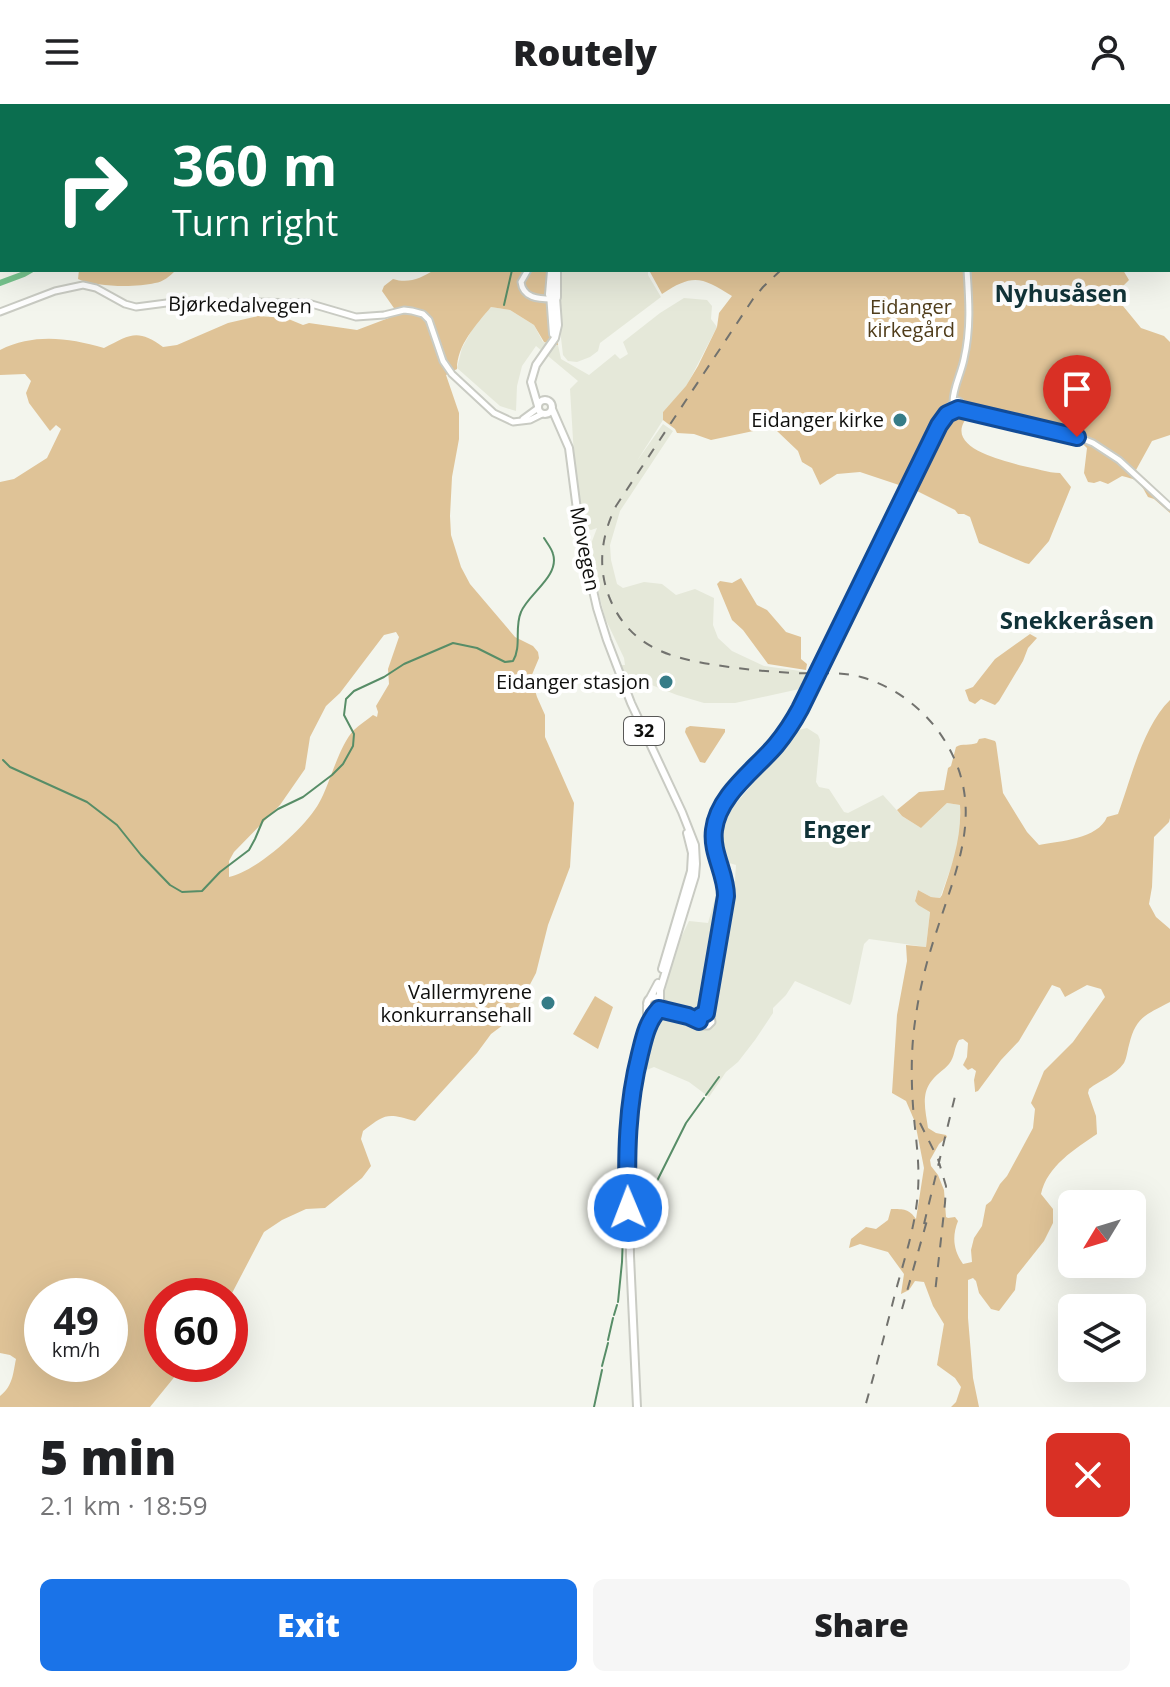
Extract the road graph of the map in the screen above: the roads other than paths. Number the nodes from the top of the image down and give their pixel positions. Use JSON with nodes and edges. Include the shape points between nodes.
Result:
{"nodes":[{"id":1,"x":527,"y":272,"type":"edge"},
{"id":2,"x":556,"y":272,"type":"edge"},
{"id":3,"x":556,"y":272,"type":"edge"},
{"id":4,"x":967,"y":272,"type":"edge"},
{"id":5,"x":552,"y":297,"type":"junction"},
{"id":6,"x":0,"y":312,"type":"edge"},
{"id":7,"x":532,"y":379,"type":"junction"},
{"id":8,"x":546,"y":400,"type":"junction"},
{"id":9,"x":956,"y":405,"type":"junction"},
{"id":10,"x":552,"y":409,"type":"junction"},
{"id":11,"x":540,"y":410,"type":"junction"},
{"id":12,"x":565,"y":436,"type":"junction"},
{"id":13,"x":1170,"y":507,"type":"edge"},
{"id":14,"x":694,"y":867,"type":"junction"},
{"id":15,"x":650,"y":998,"type":"junction"},
{"id":16,"x":659,"y":1006,"type":"junction"},
{"id":17,"x":647,"y":1007,"type":"junction"},
{"id":18,"x":647,"y":1026,"type":"junction"},
{"id":19,"x":637,"y":1407,"type":"edge"}],
"edges":[{"from":1,"to":5,"type":"main road","via":[[521,282],[528,295]]},
{"from":2,"to":5,"type":"highway"},
{"from":3,"to":5,"type":"highway"},
{"from":4,"to":9,"type":"main road","via":[[968,336]]},
{"from":5,"to":7,"type":"main road","via":[[557,332]]},
{"from":6,"to":11,"type":"main road","name":"Bjørkedalvegen","via":[[83,285],[136,307],[182,301],[296,303],[352,317],[412,311],[426,316],[443,361],[457,381],[494,413],[518,422]]},
{"from":7,"to":8,"type":"main road","number":"32"},
{"from":7,"to":11,"type":"main road"},
{"from":8,"to":10,"type":"main road","number":"32"},
{"from":8,"to":11,"type":"main road"},
{"from":9,"to":13,"type":"main road","via":[[1093,443]]},
{"from":9,"to":16,"type":"main road","bridge":true,"via":[[945,412],[788,730],[730,795],[715,822],[714,847],[726,896],[702,1016]]},
{"from":10,"to":11,"type":"main road","via":[[548,414]]},
{"from":10,"to":12,"type":"main road","name":"Movegen","number":"32"},
{"from":11,"to":12,"type":"main road"},
{"from":12,"to":14,"type":"main road","name":"Movegen","number":"32","via":[[597,608],[638,720],[677,801]]},
{"from":14,"to":15,"type":"main road","number":"32"},
{"from":14,"to":16,"type":"main road","number":"32"},
{"from":15,"to":16,"type":"main road","via":[[656,997]]},
{"from":15,"to":17,"type":"main road","number":"32"},
{"from":16,"to":17,"type":"main road","via":[[652,1011]]},
{"from":16,"to":18,"type":"main road","number":"32"},
{"from":17,"to":18,"type":"main road","number":"32"},
{"from":18,"to":19,"type":"main road","number":"32","via":[[632,1088],[628,1140]]}]}
